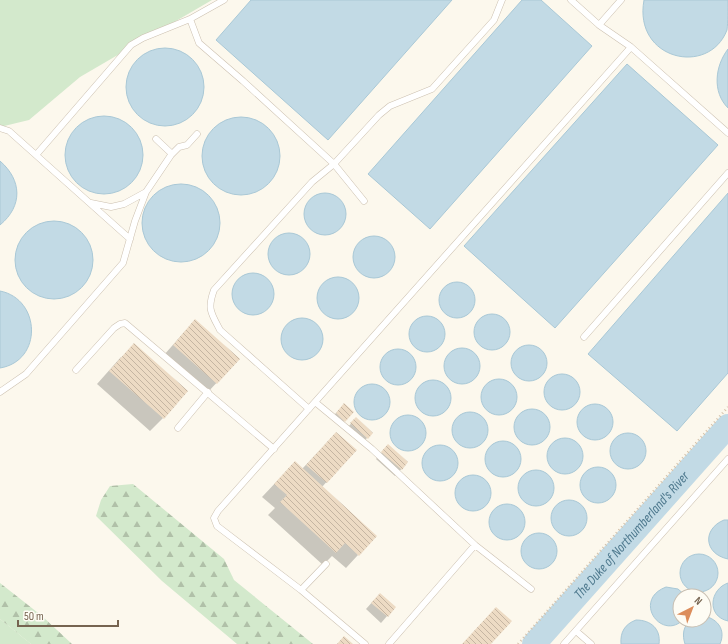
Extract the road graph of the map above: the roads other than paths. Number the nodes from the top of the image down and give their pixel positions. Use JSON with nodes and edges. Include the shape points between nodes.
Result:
{"nodes":[{"id":1,"x":224,"y":0,"type":"edge"},
{"id":2,"x":502,"y":0,"type":"edge"},
{"id":3,"x":571,"y":0,"type":"edge"},
{"id":4,"x":621,"y":0,"type":"edge"},
{"id":5,"x":190,"y":20,"type":"junction"},
{"id":6,"x":599,"y":25,"type":"junction"},
{"id":7,"x":631,"y":47,"type":"junction"},
{"id":8,"x":0,"y":128,"type":"edge"},
{"id":9,"x":728,"y":133,"type":"edge"},
{"id":10,"x":197,"y":134,"type":"dead end"},
{"id":11,"x":156,"y":139,"type":"dead end"},
{"id":12,"x":172,"y":154,"type":"junction"},
{"id":13,"x":36,"y":155,"type":"junction"},
{"id":14,"x":334,"y":164,"type":"junction"},
{"id":15,"x":728,"y":174,"type":"edge"},
{"id":16,"x":146,"y":192,"type":"junction"},
{"id":17,"x":364,"y":201,"type":"dead end"},
{"id":18,"x":91,"y":203,"type":"junction"},
{"id":19,"x":130,"y":239,"type":"junction"},
{"id":20,"x":584,"y":337,"type":"dead end"},
{"id":21,"x":76,"y":370,"type":"dead end"},
{"id":22,"x":0,"y":392,"type":"edge"},
{"id":23,"x":208,"y":392,"type":"junction"},
{"id":24,"x":315,"y":402,"type":"junction"},
{"id":25,"x":310,"y":409,"type":"junction"},
{"id":26,"x":178,"y":428,"type":"dead end"},
{"id":27,"x":274,"y":448,"type":"junction"},
{"id":28,"x":728,"y":459,"type":"edge"},
{"id":29,"x":475,"y":545,"type":"junction"},
{"id":30,"x":326,"y":564,"type":"dead end"},
{"id":31,"x":531,"y":589,"type":"dead end"},
{"id":32,"x":301,"y":590,"type":"junction"},
{"id":33,"x":576,"y":631,"type":"junction"},
{"id":34,"x":365,"y":644,"type":"edge"},
{"id":35,"x":389,"y":644,"type":"edge"},
{"id":36,"x":564,"y":644,"type":"edge"},
{"id":37,"x":591,"y":644,"type":"edge"}],
"edges":[{"from":1,"to":5,"type":"lane"},
{"from":2,"to":14,"type":"lane","via":[[494,20],[432,89],[390,106]]},
{"from":3,"to":6,"type":"lane"},
{"from":4,"to":6,"type":"lane"},
{"from":5,"to":13,"type":"lane","via":[[131,45]]},
{"from":5,"to":14,"type":"lane","via":[[199,43]]},
{"from":6,"to":7,"type":"lane"},
{"from":7,"to":9,"type":"lane"},
{"from":7,"to":24,"type":"lane"},
{"from":8,"to":13,"type":"lane","via":[[9,131]]},
{"from":10,"to":12,"type":"lane","via":[[188,145],[178,147]]},
{"from":11,"to":12,"type":"lane"},
{"from":12,"to":16,"type":"lane"},
{"from":13,"to":18,"type":"lane"},
{"from":14,"to":17,"type":"lane"},
{"from":14,"to":25,"type":"lane","via":[[312,182],[214,290],[209,302],[212,316],[220,330]]},
{"from":15,"to":20,"type":"lane"},
{"from":16,"to":18,"type":"lane","via":[[124,204],[111,207]]},
{"from":16,"to":19,"type":"lane"},
{"from":18,"to":19,"type":"lane"},
{"from":19,"to":22,"type":"lane","via":[[123,263],[105,285],[26,374]]},
{"from":21,"to":23,"type":"lane","via":[[114,328],[126,323]]},
{"from":23,"to":26,"type":"lane"},
{"from":23,"to":27,"type":"lane"},
{"from":24,"to":25,"type":"lane"},
{"from":24,"to":29,"type":"lane","via":[[372,449]]},
{"from":25,"to":27,"type":"lane"},
{"from":27,"to":32,"type":"lane","via":[[214,518],[218,526]]},
{"from":28,"to":33,"type":"lane"},
{"from":29,"to":31,"type":"lane"},
{"from":29,"to":35,"type":"lane"},
{"from":30,"to":32,"type":"lane"},
{"from":32,"to":34,"type":"lane"},
{"from":33,"to":36,"type":"lane"},
{"from":33,"to":37,"type":"lane"}]}
